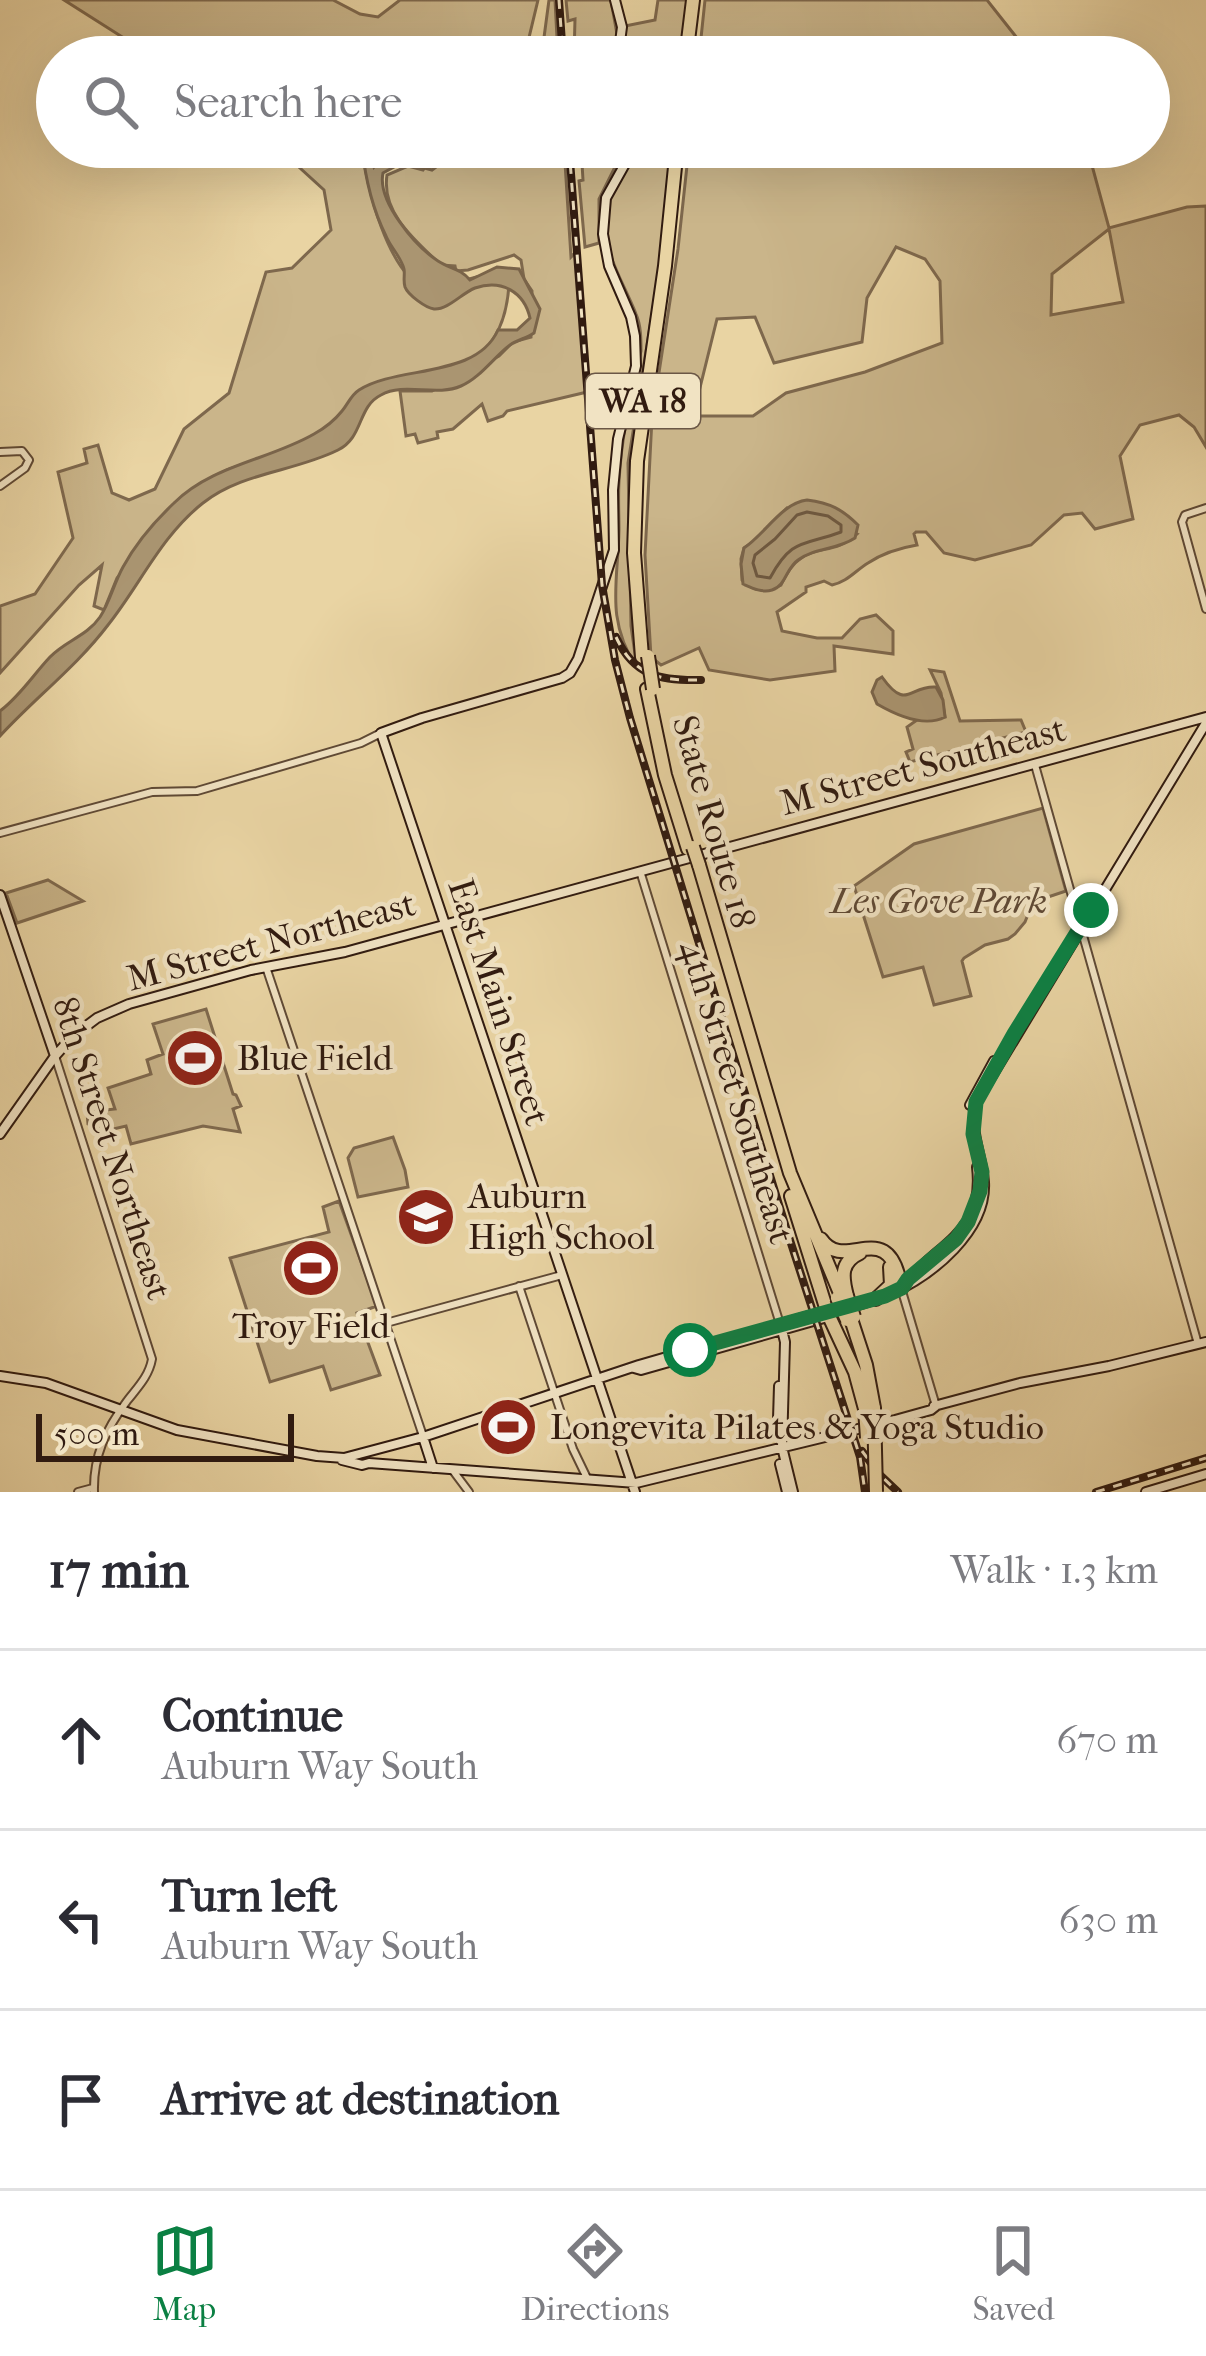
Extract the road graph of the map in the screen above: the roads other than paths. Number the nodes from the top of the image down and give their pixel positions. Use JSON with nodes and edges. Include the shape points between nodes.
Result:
{"nodes":[{"id":1,"x":615,"y":0,"type":"edge"},
{"id":2,"x":696,"y":0,"type":"edge"},
{"id":3,"x":621,"y":36,"type":"edge"},
{"id":4,"x":692,"y":36,"type":"edge"},
{"id":5,"x":624,"y":168,"type":"edge"},
{"id":6,"x":677,"y":168,"type":"edge"},
{"id":7,"x":0,"y":452,"type":"edge"},
{"id":8,"x":0,"y":486,"type":"edge"},
{"id":9,"x":1206,"y":508,"type":"edge"},
{"id":10,"x":1206,"y":609,"type":"edge"},
{"id":11,"x":1206,"y":720,"type":"edge"},
{"id":12,"x":1186,"y":723,"type":"junction"},
{"id":13,"x":386,"y":735,"type":"junction"},
{"id":14,"x":1198,"y":736,"type":"junction"},
{"id":15,"x":370,"y":740,"type":"joint"},
{"id":16,"x":1035,"y":765,"type":"junction"},
{"id":17,"x":0,"y":833,"type":"edge"},
{"id":18,"x":640,"y":871,"type":"junction"},
{"id":19,"x":0,"y":895,"type":"edge"},
{"id":20,"x":1075,"y":906,"type":"junction"},
{"id":21,"x":1091,"y":910,"type":"junction"},
{"id":22,"x":445,"y":923,"type":"junction"},
{"id":23,"x":1081,"y":926,"type":"junction"},
{"id":24,"x":1071,"y":942,"type":"junction"},
{"id":25,"x":1086,"y":945,"type":"junction"},
{"id":26,"x":266,"y":967,"type":"junction"},
{"id":27,"x":49,"y":1038,"type":"junction"},
{"id":28,"x":69,"y":1041,"type":"junction"},
{"id":29,"x":55,"y":1056,"type":"junction"},
{"id":30,"x":44,"y":1072,"type":"junction"},
{"id":31,"x":60,"y":1075,"type":"junction"},
{"id":32,"x":973,"y":1104,"type":"junction"},
{"id":33,"x":0,"y":1134,"type":"edge"},
{"id":34,"x":786,"y":1168,"type":"junction"},
{"id":35,"x":982,"y":1172,"type":"junction"},
{"id":36,"x":984,"y":1184,"type":"junction"},
{"id":37,"x":790,"y":1189,"type":"junction"},
{"id":38,"x":977,"y":1196,"type":"junction"},
{"id":39,"x":995,"y":1197,"type":"dead end"},
{"id":40,"x":973,"y":1226,"type":"junction"},
{"id":41,"x":893,"y":1268,"type":"junction"},
{"id":42,"x":562,"y":1275,"type":"junction"},
{"id":43,"x":912,"y":1275,"type":"junction"},
{"id":44,"x":519,"y":1286,"type":"junction"},
{"id":45,"x":902,"y":1288,"type":"junction"},
{"id":46,"x":842,"y":1297,"type":"junction"},
{"id":47,"x":876,"y":1299,"type":"junction"},
{"id":48,"x":828,"y":1314,"type":"junction"},
{"id":49,"x":851,"y":1319,"type":"junction"},
{"id":50,"x":385,"y":1324,"type":"junction"},
{"id":51,"x":781,"y":1328,"type":"junction"},
{"id":52,"x":1202,"y":1343,"type":"edge"},
{"id":53,"x":0,"y":1376,"type":"edge"},
{"id":54,"x":597,"y":1378,"type":"junction"},
{"id":55,"x":553,"y":1393,"type":"junction"},
{"id":56,"x":936,"y":1406,"type":"junction"},
{"id":57,"x":870,"y":1409,"type":"junction"},
{"id":58,"x":120,"y":1410,"type":"junction"},
{"id":59,"x":783,"y":1421,"type":"junction"},
{"id":60,"x":423,"y":1437,"type":"junction"},
{"id":61,"x":804,"y":1437,"type":"junction"},
{"id":62,"x":780,"y":1445,"type":"junction"},
{"id":63,"x":335,"y":1458,"type":"junction"},
{"id":64,"x":580,"y":1465,"type":"junction"},
{"id":65,"x":433,"y":1468,"type":"junction"},
{"id":66,"x":451,"y":1469,"type":"junction"},
{"id":67,"x":465,"y":1471,"type":"junction"},
{"id":68,"x":1206,"y":1474,"type":"edge"},
{"id":69,"x":570,"y":1478,"type":"junction"},
{"id":70,"x":587,"y":1478,"type":"junction"},
{"id":71,"x":633,"y":1487,"type":"edge"},
{"id":72,"x":873,"y":1488,"type":"edge"},
{"id":73,"x":94,"y":1490,"type":"edge"},
{"id":74,"x":790,"y":1491,"type":"edge"},
{"id":75,"x":78,"y":1492,"type":"edge"},
{"id":76,"x":470,"y":1492,"type":"edge"},
{"id":77,"x":1146,"y":1492,"type":"edge"}],
"edges":[{"from":1,"to":3,"type":"main road"},
{"from":2,"to":4,"type":"highway"},
{"from":5,"to":13,"type":"main road","via":[[606,198],[603,234],[631,316],[636,362],[616,451],[614,550],[573,669]]},
{"from":6,"to":34,"type":"highway","name":"State Route 18","number":"WA 18","bridge":true,"via":[[637,461],[634,567],[650,689],[690,848]]},
{"from":7,"to":8,"type":"street","via":[[22,451],[29,460]]},
{"from":9,"to":10,"type":"street","via":[[1182,517]]},
{"from":11,"to":12,"type":"main road","name":"M Street Southeast"},
{"from":11,"to":14,"type":"main road"},
{"from":12,"to":14,"type":"main road"},
{"from":12,"to":16,"type":"main road","name":"M Street Southeast"},
{"from":13,"to":15,"type":"main road"},
{"from":13,"to":22,"type":"main road","name":"East Main Street"},
{"from":14,"to":21,"type":"main road"},
{"from":15,"to":17,"type":"street","via":[[196,791],[152,792]]},
{"from":16,"to":18,"type":"main road","name":"M Street Southeast"},
{"from":16,"to":20,"type":"street"},
{"from":18,"to":22,"type":"main road","name":"M Street Southeast"},
{"from":18,"to":51,"type":"street","name":"4th Street Southeast"},
{"from":19,"to":27,"type":"main road","name":"8th Street Northeast"},
{"from":20,"to":21,"type":"main road"},
{"from":20,"to":23,"type":"street"},
{"from":21,"to":23,"type":"main road"},
{"from":22,"to":26,"type":"main road","name":"M Street Northeast"},
{"from":22,"to":42,"type":"main road","name":"East Main Street"},
{"from":23,"to":24,"type":"main road"},
{"from":23,"to":25,"type":"street"},
{"from":24,"to":25,"type":"main road"},
{"from":24,"to":32,"type":"main road"},
{"from":25,"to":52,"type":"street"},
{"from":26,"to":28,"type":"main road","name":"M Street Northeast","via":[[114,1010]]},
{"from":26,"to":50,"type":"street"},
{"from":27,"to":28,"type":"main road"},
{"from":27,"to":29,"type":"main road","name":"8th Street Northeast"},
{"from":28,"to":29,"type":"main road","name":"M Street Northeast"},
{"from":29,"to":30,"type":"main road","name":"M Street Northeast"},
{"from":29,"to":31,"type":"street","name":"8th Street Northeast"},
{"from":30,"to":31,"type":"main road"},
{"from":30,"to":33,"type":"main road","name":"M Street Northeast"},
{"from":31,"to":58,"type":"street","name":"8th Street Northeast","via":[[152,1359]]},
{"from":32,"to":35,"type":"main road"},
{"from":32,"to":38,"type":"main road","via":[[968,1128]]},
{"from":34,"to":37,"type":"highway","name":"State Route 18","number":"WA 18"},
{"from":34,"to":41,"type":"highway","via":[[825,1246],[875,1248]]},
{"from":34,"to":46,"type":"highway","name":"State Route 18","number":"WA 18"},
{"from":35,"to":36,"type":"main road"},
{"from":35,"to":38,"type":"main road"},
{"from":36,"to":39,"type":"main road"},
{"from":36,"to":40,"type":"main road"},
{"from":37,"to":46,"type":"highway","name":"State Route 18","number":"WA 18"},
{"from":37,"to":48,"type":"highway"},
{"from":38,"to":40,"type":"main road"},
{"from":38,"to":43,"type":"main road","via":[[956,1239]]},
{"from":40,"to":45,"type":"main road"},
{"from":41,"to":43,"type":"highway"},
{"from":41,"to":45,"type":"highway"},
{"from":41,"to":46,"type":"highway","via":[[872,1252],[852,1256]]},
{"from":41,"to":47,"type":"highway","via":[[891,1285]]},
{"from":42,"to":44,"type":"street"},
{"from":42,"to":54,"type":"main road","name":"East Main Street"},
{"from":43,"to":45,"type":"main road"},
{"from":44,"to":50,"type":"street"},
{"from":44,"to":55,"type":"street"},
{"from":45,"to":47,"type":"main road"},
{"from":45,"to":56,"type":"street"},
{"from":46,"to":49,"type":"highway","name":"State Route 18","number":"WA 18","bridge":true},
{"from":47,"to":48,"type":"main road"},
{"from":48,"to":51,"type":"main road"},
{"from":48,"to":57,"type":"highway"},
{"from":49,"to":57,"type":"highway","name":"State Route 18","number":"WA 18"},
{"from":49,"to":57,"type":"highway","name":"State Route 18","number":"WA 18"},
{"from":50,"to":60,"type":"street"},
{"from":51,"to":54,"type":"main road"},
{"from":51,"to":59,"type":"main road"},
{"from":51,"to":62,"type":"main road"},
{"from":52,"to":56,"type":"main road"},
{"from":53,"to":58,"type":"main road"},
{"from":54,"to":55,"type":"main road"},
{"from":54,"to":71,"type":"main road","name":"East Main Street"},
{"from":55,"to":60,"type":"main road"},
{"from":55,"to":64,"type":"street"},
{"from":56,"to":61,"type":"main road"},
{"from":56,"to":62,"type":"main road"},
{"from":57,"to":72,"type":"highway","name":"State Route 18","number":"WA 18","bridge":true},
{"from":58,"to":63,"type":"main road","via":[[180,1431]]},
{"from":58,"to":73,"type":"street","via":[[100,1444]]},
{"from":59,"to":61,"type":"main road","via":[[788,1435]]},
{"from":59,"to":62,"type":"main road"},
{"from":60,"to":63,"type":"main road"},
{"from":60,"to":65,"type":"main road"},
{"from":61,"to":62,"type":"main road"},
{"from":62,"to":71,"type":"main road"},
{"from":62,"to":74,"type":"main road"},
{"from":63,"to":65,"type":"main road"},
{"from":64,"to":69,"type":"main road"},
{"from":64,"to":70,"type":"street"},
{"from":65,"to":66,"type":"main road"},
{"from":66,"to":67,"type":"main road"},
{"from":66,"to":76,"type":"street"},
{"from":67,"to":69,"type":"main road"},
{"from":67,"to":76,"type":"street"},
{"from":68,"to":77,"type":"main road"},
{"from":69,"to":70,"type":"main road"},
{"from":70,"to":71,"type":"main road"},
{"from":73,"to":75,"type":"street"}]}
